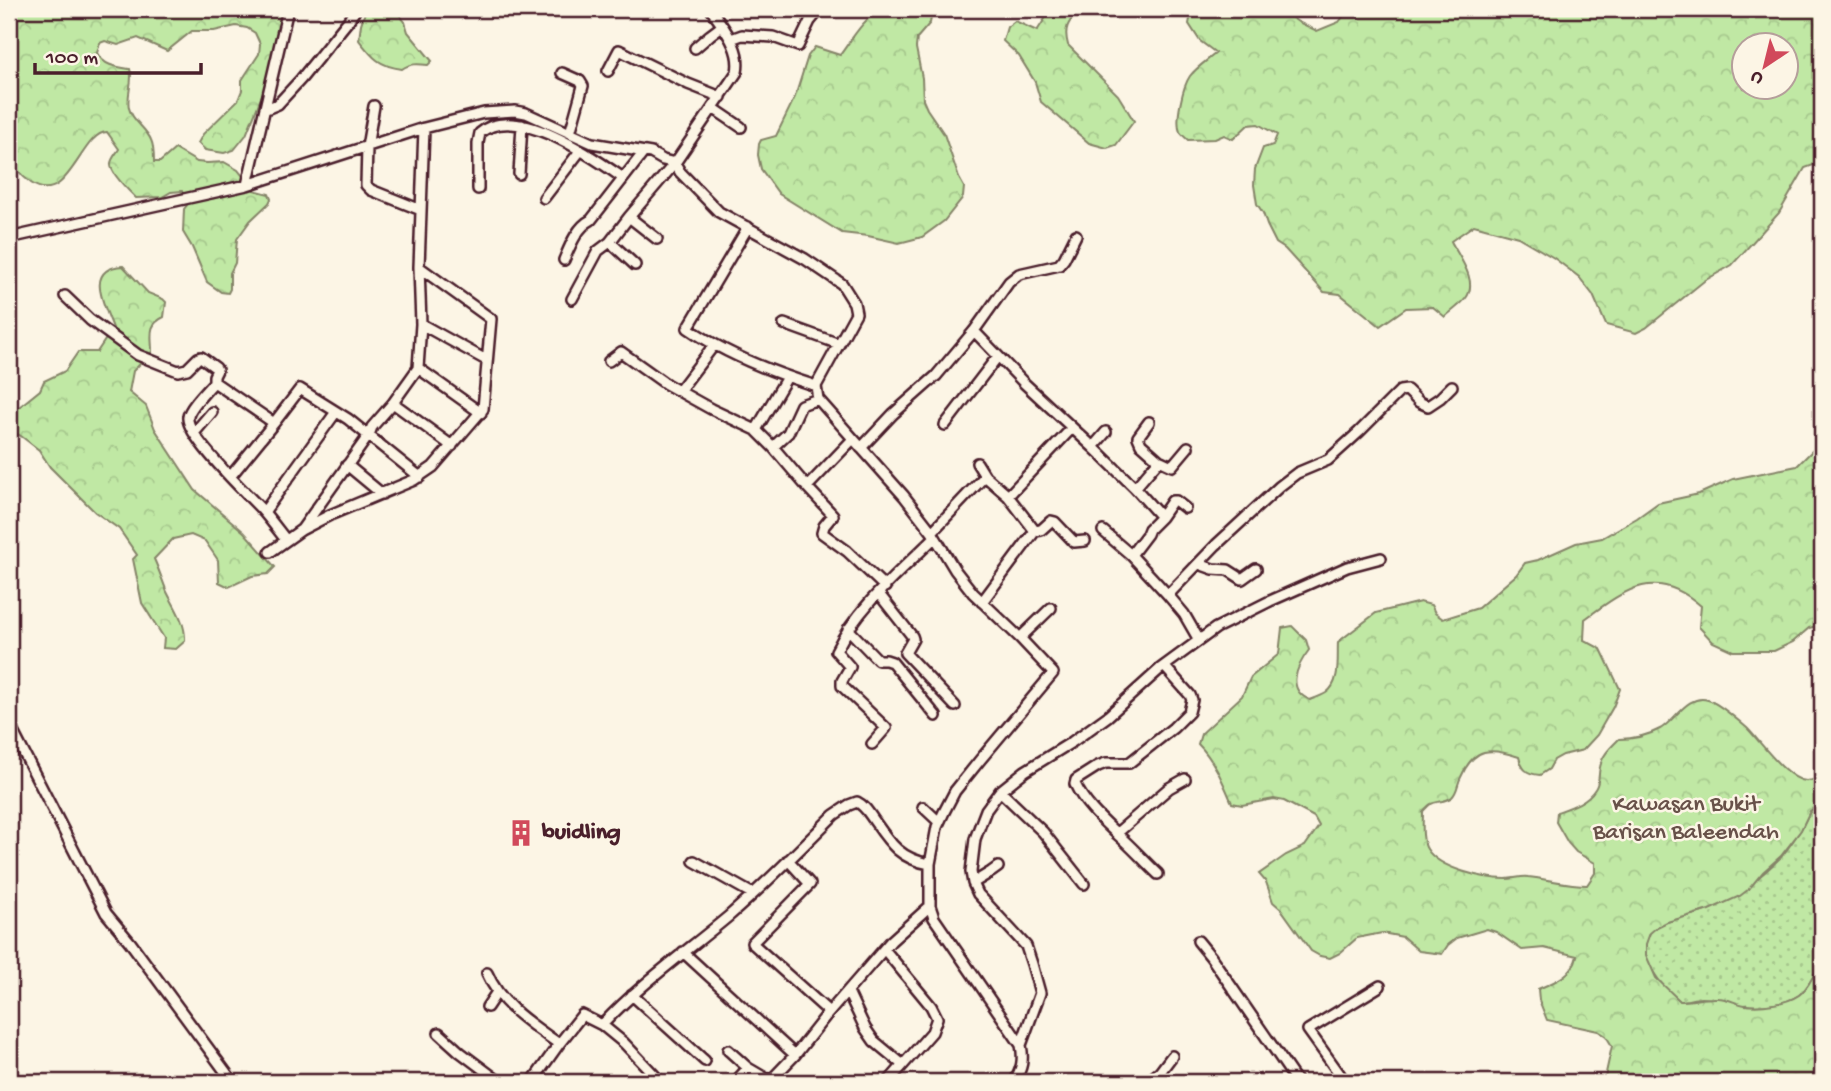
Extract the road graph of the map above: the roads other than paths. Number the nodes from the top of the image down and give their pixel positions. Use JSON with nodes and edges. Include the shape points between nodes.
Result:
{"nodes":[{"id":1,"x":288,"y":9,"type":"edge"},
{"id":2,"x":356,"y":9,"type":"edge"},
{"id":3,"x":711,"y":9,"type":"edge"},
{"id":4,"x":820,"y":9,"type":"edge"},
{"id":5,"x":722,"y":26,"type":"junction"},
{"id":6,"x":731,"y":39,"type":"junction"},
{"id":7,"x":695,"y":48,"type":"dead end"},
{"id":8,"x":608,"y":71,"type":"dead end"},
{"id":9,"x":562,"y":73,"type":"dead end"},
{"id":10,"x":721,"y":97,"type":"junction"},
{"id":11,"x":374,"y":106,"type":"dead end"},
{"id":12,"x":713,"y":108,"type":"junction"},
{"id":13,"x":266,"y":109,"type":"junction"},
{"id":14,"x":522,"y":125,"type":"junction"},
{"id":15,"x":741,"y":127,"type":"dead end"},
{"id":16,"x":424,"y":128,"type":"junction"},
{"id":17,"x":570,"y":133,"type":"junction"},
{"id":18,"x":367,"y":147,"type":"junction"},
{"id":19,"x":580,"y":151,"type":"junction"},
{"id":20,"x":644,"y":152,"type":"junction"},
{"id":21,"x":675,"y":163,"type":"junction"},
{"id":22,"x":519,"y":174,"type":"dead end"},
{"id":23,"x":623,"y":178,"type":"junction"},
{"id":24,"x":247,"y":185,"type":"junction"},
{"id":25,"x":478,"y":188,"type":"dead end"},
{"id":26,"x":544,"y":198,"type":"dead end"},
{"id":27,"x":421,"y":210,"type":"junction"},
{"id":28,"x":629,"y":217,"type":"junction"},
{"id":29,"x":748,"y":227,"type":"junction"},
{"id":30,"x":1076,"y":235,"type":"dead end"},
{"id":31,"x":9,"y":238,"type":"edge"},
{"id":32,"x":657,"y":239,"type":"dead end"},
{"id":33,"x":610,"y":242,"type":"junction"},
{"id":34,"x":564,"y":260,"type":"dead end"},
{"id":35,"x":635,"y":265,"type":"dead end"},
{"id":36,"x":419,"y":267,"type":"junction"},
{"id":37,"x":65,"y":296,"type":"dead end"},
{"id":38,"x":572,"y":299,"type":"dead end"},
{"id":39,"x":421,"y":324,"type":"junction"},
{"id":40,"x":784,"y":324,"type":"dead end"},
{"id":41,"x":974,"y":331,"type":"junction"},
{"id":42,"x":839,"y":344,"type":"junction"},
{"id":43,"x":714,"y":345,"type":"junction"},
{"id":44,"x":998,"y":356,"type":"junction"},
{"id":45,"x":486,"y":360,"type":"junction"},
{"id":46,"x":609,"y":360,"type":"dead end"},
{"id":47,"x":418,"y":368,"type":"junction"},
{"id":48,"x":787,"y":377,"type":"junction"},
{"id":49,"x":214,"y":382,"type":"junction"},
{"id":50,"x":816,"y":386,"type":"junction"},
{"id":51,"x":1452,"y":386,"type":"dead end"},
{"id":52,"x":679,"y":391,"type":"junction"},
{"id":53,"x":818,"y":399,"type":"junction"},
{"id":54,"x":393,"y":403,"type":"junction"},
{"id":55,"x":212,"y":412,"type":"dead end"},
{"id":56,"x":336,"y":412,"type":"junction"},
{"id":57,"x":481,"y":412,"type":"junction"},
{"id":58,"x":1149,"y":422,"type":"dead end"},
{"id":59,"x":274,"y":423,"type":"junction"},
{"id":60,"x":945,"y":425,"type":"dead end"},
{"id":61,"x":1072,"y":428,"type":"junction"},
{"id":62,"x":756,"y":430,"type":"junction"},
{"id":63,"x":1106,"y":432,"type":"dead end"},
{"id":64,"x":194,"y":433,"type":"junction"},
{"id":65,"x":369,"y":435,"type":"junction"},
{"id":66,"x":853,"y":439,"type":"junction"},
{"id":67,"x":452,"y":446,"type":"junction"},
{"id":68,"x":774,"y":447,"type":"junction"},
{"id":69,"x":1093,"y":447,"type":"junction"},
{"id":70,"x":1188,"y":447,"type":"dead end"},
{"id":71,"x":861,"y":448,"type":"junction"},
{"id":72,"x":1159,"y":460,"type":"junction"},
{"id":73,"x":977,"y":463,"type":"dead end"},
{"id":74,"x":347,"y":465,"type":"junction"},
{"id":75,"x":985,"y":476,"type":"junction"},
{"id":76,"x":230,"y":477,"type":"junction"},
{"id":77,"x":420,"y":477,"type":"junction"},
{"id":78,"x":807,"y":487,"type":"junction"},
{"id":79,"x":1135,"y":488,"type":"junction"},
{"id":80,"x":382,"y":494,"type":"junction"},
{"id":81,"x":1008,"y":496,"type":"junction"},
{"id":82,"x":1185,"y":508,"type":"dead end"},
{"id":83,"x":264,"y":512,"type":"junction"},
{"id":84,"x":1161,"y":517,"type":"junction"},
{"id":85,"x":301,"y":530,"type":"junction"},
{"id":86,"x":1035,"y":531,"type":"junction"},
{"id":87,"x":1103,"y":531,"type":"dead end"},
{"id":88,"x":934,"y":535,"type":"junction"},
{"id":89,"x":286,"y":540,"type":"junction"},
{"id":90,"x":1085,"y":541,"type":"dead end"},
{"id":91,"x":270,"y":552,"type":"dead end"},
{"id":92,"x":1131,"y":555,"type":"junction"},
{"id":93,"x":1381,"y":558,"type":"dead end"},
{"id":94,"x":1199,"y":564,"type":"junction"},
{"id":95,"x":1256,"y":569,"type":"dead end"},
{"id":96,"x":882,"y":591,"type":"junction"},
{"id":97,"x":1168,"y":595,"type":"junction"},
{"id":98,"x":982,"y":602,"type":"junction"},
{"id":99,"x":1051,"y":608,"type":"dead end"},
{"id":100,"x":848,"y":629,"type":"junction"},
{"id":101,"x":1020,"y":638,"type":"junction"},
{"id":102,"x":1199,"y":640,"type":"junction"},
{"id":103,"x":1164,"y":666,"type":"junction"},
{"id":104,"x":955,"y":706,"type":"dead end"},
{"id":105,"x":936,"y":716,"type":"dead end"},
{"id":106,"x":9,"y":724,"type":"edge"},
{"id":107,"x":872,"y":744,"type":"dead end"},
{"id":108,"x":1185,"y":779,"type":"dead end"},
{"id":109,"x":1000,"y":791,"type":"junction"},
{"id":110,"x":923,"y":807,"type":"dead end"},
{"id":111,"x":939,"y":822,"type":"junction"},
{"id":112,"x":1116,"y":833,"type":"junction"},
{"id":113,"x":694,"y":860,"type":"dead end"},
{"id":114,"x":788,"y":860,"type":"junction"},
{"id":115,"x":930,"y":864,"type":"junction"},
{"id":116,"x":998,"y":867,"type":"dead end"},
{"id":117,"x":1158,"y":874,"type":"dead end"},
{"id":118,"x":973,"y":883,"type":"junction"},
{"id":119,"x":1084,"y":884,"type":"dead end"},
{"id":120,"x":753,"y":894,"type":"junction"},
{"id":121,"x":930,"y":906,"type":"junction"},
{"id":122,"x":1198,"y":941,"type":"dead end"},
{"id":123,"x":884,"y":949,"type":"junction"},
{"id":124,"x":683,"y":952,"type":"junction"},
{"id":125,"x":487,"y":973,"type":"dead end"},
{"id":126,"x":1380,"y":986,"type":"dead end"},
{"id":127,"x":498,"y":992,"type":"junction"},
{"id":128,"x":848,"y":992,"type":"junction"},
{"id":129,"x":632,"y":995,"type":"junction"},
{"id":130,"x":487,"y":1007,"type":"dead end"},
{"id":131,"x":829,"y":1012,"type":"junction"},
{"id":132,"x":602,"y":1025,"type":"junction"},
{"id":133,"x":439,"y":1033,"type":"dead end"},
{"id":134,"x":559,"y":1044,"type":"junction"},
{"id":135,"x":1021,"y":1045,"type":"junction"},
{"id":136,"x":728,"y":1050,"type":"dead end"},
{"id":137,"x":794,"y":1055,"type":"junction"},
{"id":138,"x":1172,"y":1056,"type":"dead end"},
{"id":139,"x":705,"y":1061,"type":"dead end"},
{"id":140,"x":903,"y":1065,"type":"junction"},
{"id":141,"x":748,"y":1068,"type":"junction"},
{"id":142,"x":771,"y":1081,"type":"edge"},
{"id":143,"x":233,"y":1082,"type":"edge"},
{"id":144,"x":500,"y":1082,"type":"edge"},
{"id":145,"x":531,"y":1082,"type":"edge"},
{"id":146,"x":661,"y":1082,"type":"edge"},
{"id":147,"x":736,"y":1082,"type":"edge"},
{"id":148,"x":888,"y":1082,"type":"edge"},
{"id":149,"x":1014,"y":1082,"type":"edge"},
{"id":150,"x":1147,"y":1082,"type":"edge"},
{"id":151,"x":1297,"y":1082,"type":"edge"},
{"id":152,"x":1335,"y":1082,"type":"edge"}],
"edges":[{"from":1,"to":13,"type":"street"},
{"from":2,"to":13,"type":"street","via":[[301,79],[278,104]]},
{"from":3,"to":5,"type":"street"},
{"from":4,"to":6,"type":"street","via":[[798,46],[773,37]]},
{"from":5,"to":6,"type":"street"},
{"from":5,"to":7,"type":"street"},
{"from":6,"to":10,"type":"street","via":[[738,69]]},
{"from":8,"to":10,"type":"street","via":[[619,50]]},
{"from":9,"to":17,"type":"street","via":[[583,86]]},
{"from":10,"to":12,"type":"street"},
{"from":11,"to":18,"type":"street"},
{"from":12,"to":15,"type":"street"},
{"from":12,"to":21,"type":"street"},
{"from":13,"to":24,"type":"street"},
{"from":14,"to":19,"type":"street"},
{"from":14,"to":22,"type":"street"},
{"from":14,"to":25,"type":"street","via":[[505,124],[480,134]]},
{"from":16,"to":17,"type":"street","via":[[484,113],[515,111]]},
{"from":16,"to":18,"type":"street"},
{"from":16,"to":27,"type":"street"},
{"from":17,"to":20,"type":"street","via":[[599,145]]},
{"from":18,"to":24,"type":"street"},
{"from":18,"to":27,"type":"street","via":[[366,185]]},
{"from":19,"to":23,"type":"street"},
{"from":19,"to":26,"type":"street"},
{"from":20,"to":21,"type":"street"},
{"from":20,"to":23,"type":"street"},
{"from":21,"to":28,"type":"street"},
{"from":21,"to":29,"type":"street","via":[[714,208]]},
{"from":23,"to":34,"type":"street","via":[[572,241]]},
{"from":24,"to":31,"type":"street"},
{"from":27,"to":36,"type":"street"},
{"from":28,"to":32,"type":"street"},
{"from":28,"to":33,"type":"street"},
{"from":29,"to":42,"type":"street","via":[[842,285],[856,313]]},
{"from":29,"to":43,"type":"street","via":[[688,327]]},
{"from":30,"to":41,"type":"street","via":[[1059,265],[1019,274],[1009,282]]},
{"from":33,"to":35,"type":"street"},
{"from":33,"to":38,"type":"street","via":[[598,251]]},
{"from":36,"to":39,"type":"street"},
{"from":36,"to":45,"type":"street","via":[[491,319]]},
{"from":37,"to":49,"type":"street","via":[[138,355],[178,371],[201,357],[216,368]]},
{"from":39,"to":45,"type":"street"},
{"from":39,"to":47,"type":"street"},
{"from":40,"to":42,"type":"street"},
{"from":41,"to":44,"type":"street"},
{"from":41,"to":71,"type":"street","via":[[936,376]]},
{"from":42,"to":50,"type":"street"},
{"from":43,"to":48,"type":"street"},
{"from":43,"to":52,"type":"street"},
{"from":44,"to":60,"type":"street"},
{"from":44,"to":61,"type":"street"},
{"from":45,"to":57,"type":"street"},
{"from":46,"to":52,"type":"street","via":[[621,352]]},
{"from":47,"to":54,"type":"street"},
{"from":47,"to":57,"type":"street"},
{"from":48,"to":50,"type":"street"},
{"from":48,"to":62,"type":"street"},
{"from":49,"to":59,"type":"street"},
{"from":49,"to":64,"type":"street","via":[[188,414]]},
{"from":50,"to":53,"type":"street"},
{"from":51,"to":94,"type":"street","via":[[1428,406],[1408,390],[1400,391],[1328,460],[1297,472],[1280,486]]},
{"from":52,"to":62,"type":"street"},
{"from":53,"to":66,"type":"street"},
{"from":53,"to":68,"type":"street","via":[[801,405],[788,433]]},
{"from":54,"to":65,"type":"street"},
{"from":54,"to":67,"type":"street"},
{"from":55,"to":64,"type":"street"},
{"from":56,"to":59,"type":"street","via":[[299,390]]},
{"from":56,"to":65,"type":"street"},
{"from":56,"to":83,"type":"street"},
{"from":57,"to":67,"type":"street"},
{"from":58,"to":72,"type":"street","via":[[1138,437]]},
{"from":59,"to":76,"type":"street"},
{"from":61,"to":69,"type":"street"},
{"from":61,"to":81,"type":"street"},
{"from":62,"to":68,"type":"street"},
{"from":63,"to":69,"type":"street"},
{"from":64,"to":76,"type":"street"},
{"from":65,"to":74,"type":"street"},
{"from":65,"to":77,"type":"street"},
{"from":66,"to":71,"type":"street"},
{"from":66,"to":78,"type":"street"},
{"from":67,"to":77,"type":"street"},
{"from":68,"to":78,"type":"street"},
{"from":69,"to":79,"type":"street"},
{"from":70,"to":72,"type":"street","via":[[1172,466]]},
{"from":71,"to":88,"type":"street"},
{"from":72,"to":79,"type":"street"},
{"from":73,"to":75,"type":"street"},
{"from":74,"to":80,"type":"street"},
{"from":74,"to":85,"type":"street"},
{"from":75,"to":81,"type":"street"},
{"from":75,"to":88,"type":"street"},
{"from":76,"to":83,"type":"street"},
{"from":77,"to":80,"type":"street"},
{"from":78,"to":96,"type":"street","via":[[833,515],[822,533],[847,551]]},
{"from":79,"to":84,"type":"street"},
{"from":80,"to":85,"type":"street"},
{"from":81,"to":86,"type":"street"},
{"from":82,"to":84,"type":"street","via":[[1172,501]]},
{"from":83,"to":89,"type":"street"},
{"from":84,"to":92,"type":"street"},
{"from":85,"to":89,"type":"street"},
{"from":86,"to":90,"type":"street","via":[[1055,522],[1074,542]]},
{"from":86,"to":98,"type":"street"},
{"from":87,"to":92,"type":"street"},
{"from":88,"to":96,"type":"street"},
{"from":88,"to":98,"type":"street"},
{"from":89,"to":91,"type":"street"},
{"from":92,"to":97,"type":"street"},
{"from":93,"to":102,"type":"street","via":[[1347,567],[1270,601]]},
{"from":94,"to":95,"type":"street","via":[[1228,569],[1242,579]]},
{"from":94,"to":97,"type":"street"},
{"from":96,"to":100,"type":"street"},
{"from":96,"to":104,"type":"street","via":[[912,636],[905,653]]},
{"from":97,"to":102,"type":"street"},
{"from":98,"to":101,"type":"street"},
{"from":99,"to":101,"type":"street"},
{"from":100,"to":105,"type":"street","via":[[878,660],[892,662]]},
{"from":100,"to":107,"type":"street","via":[[836,651],[850,667],[842,685],[886,728]]},
{"from":101,"to":111,"type":"street","via":[[1053,673],[964,781]]},
{"from":102,"to":103,"type":"street"},
{"from":103,"to":109,"type":"street","via":[[1108,716]]},
{"from":103,"to":112,"type":"street","via":[[1192,700],[1189,712],[1129,764],[1098,766],[1075,783],[1101,821]]},
{"from":106,"to":143,"type":"street","via":[[106,913]]},
{"from":108,"to":112,"type":"street"},
{"from":109,"to":118,"type":"street","via":[[978,831]]},
{"from":109,"to":119,"type":"street","via":[[1043,832]]},
{"from":110,"to":111,"type":"street"},
{"from":111,"to":115,"type":"street"},
{"from":112,"to":117,"type":"street"},
{"from":113,"to":120,"type":"street"},
{"from":114,"to":115,"type":"street","via":[[834,816],[857,802],[907,858]]},
{"from":114,"to":120,"type":"street"},
{"from":114,"to":131,"type":"street","via":[[810,884],[752,943]]},
{"from":115,"to":121,"type":"street"},
{"from":116,"to":118,"type":"street"},
{"from":118,"to":135,"type":"street","via":[[1026,946],[1032,964],[1040,993]]},
{"from":120,"to":124,"type":"street"},
{"from":121,"to":123,"type":"street"},
{"from":121,"to":135,"type":"street","via":[[943,933]]},
{"from":122,"to":151,"type":"street"},
{"from":123,"to":128,"type":"street"},
{"from":123,"to":140,"type":"street","via":[[937,1018],[932,1032]]},
{"from":124,"to":129,"type":"street"},
{"from":124,"to":137,"type":"street"},
{"from":125,"to":127,"type":"street"},
{"from":126,"to":152,"type":"street","via":[[1308,1030],[1341,1076]]},
{"from":127,"to":130,"type":"street"},
{"from":127,"to":134,"type":"street"},
{"from":128,"to":131,"type":"street"},
{"from":128,"to":140,"type":"street","via":[[874,1041]]},
{"from":129,"to":132,"type":"street"},
{"from":129,"to":139,"type":"street"},
{"from":131,"to":137,"type":"street"},
{"from":132,"to":134,"type":"street","via":[[582,1016]]},
{"from":132,"to":146,"type":"street"},
{"from":133,"to":144,"type":"street"},
{"from":134,"to":145,"type":"street"},
{"from":135,"to":149,"type":"street","via":[[1024,1059]]},
{"from":136,"to":141,"type":"street"},
{"from":137,"to":142,"type":"street"},
{"from":138,"to":150,"type":"street"},
{"from":140,"to":148,"type":"street"},
{"from":141,"to":142,"type":"street"},
{"from":141,"to":147,"type":"street"}]}
